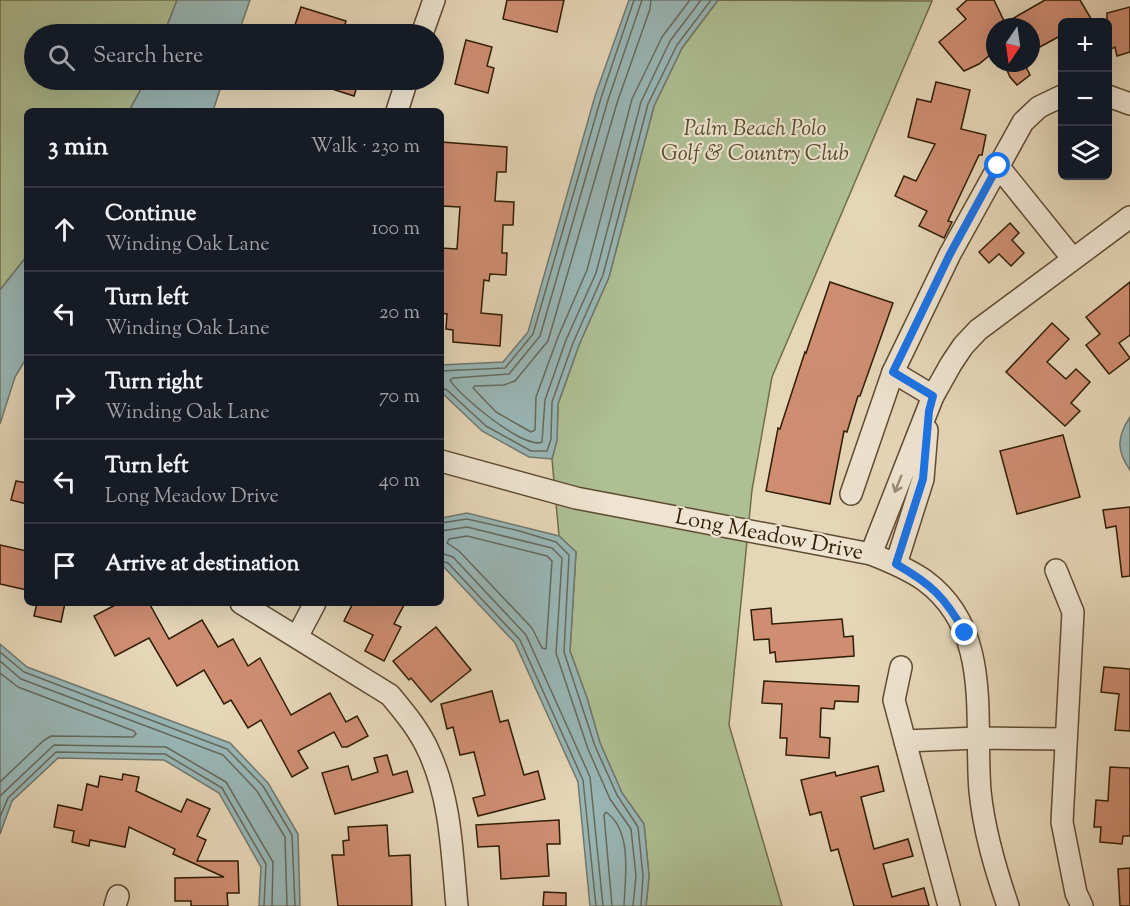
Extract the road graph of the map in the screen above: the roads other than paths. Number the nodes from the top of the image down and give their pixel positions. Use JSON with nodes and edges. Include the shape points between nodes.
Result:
{"nodes":[{"id":1,"x":434,"y":0,"type":"edge"},
{"id":2,"x":426,"y":24,"type":"edge"},
{"id":3,"x":404,"y":90,"type":"edge"},
{"id":4,"x":1058,"y":98,"type":"edge"},
{"id":5,"x":1112,"y":98,"type":"edge"},
{"id":6,"x":1130,"y":104,"type":"edge"},
{"id":7,"x":398,"y":108,"type":"edge"},
{"id":8,"x":998,"y":166,"type":"junction"},
{"id":9,"x":1130,"y":217,"type":"edge"},
{"id":10,"x":1073,"y":259,"type":"junction"},
{"id":11,"x":893,"y":372,"type":"junction"},
{"id":12,"x":931,"y":403,"type":"junction"},
{"id":13,"x":444,"y":462,"type":"edge"},
{"id":14,"x":851,"y":494,"type":"dead end"},
{"id":15,"x":871,"y":554,"type":"junction"},
{"id":16,"x":896,"y":564,"type":"junction"},
{"id":17,"x":1056,"y":570,"type":"dead end"},
{"id":18,"x":246,"y":606,"type":"edge"},
{"id":19,"x":313,"y":606,"type":"edge"},
{"id":20,"x":297,"y":637,"type":"junction"},
{"id":21,"x":901,"y":667,"type":"dead end"},
{"id":22,"x":978,"y":738,"type":"junction"},
{"id":23,"x":1066,"y":739,"type":"junction"},
{"id":24,"x":905,"y":741,"type":"junction"},
{"id":25,"x":457,"y":906,"type":"edge"},
{"id":26,"x":949,"y":906,"type":"edge"},
{"id":27,"x":1008,"y":906,"type":"edge"},
{"id":28,"x":1082,"y":906,"type":"edge"}],
"edges":[{"from":1,"to":2,"type":"street"},
{"from":3,"to":7,"type":"street"},
{"from":4,"to":8,"type":"street","via":[[1039,107],[1023,122]]},
{"from":5,"to":6,"type":"street"},
{"from":8,"to":10,"type":"street"},
{"from":8,"to":11,"type":"street"},
{"from":9,"to":10,"type":"street"},
{"from":10,"to":12,"type":"street","via":[[978,330],[957,355]]},
{"from":11,"to":12,"type":"street"},
{"from":11,"to":14,"type":"street"},
{"from":12,"to":15,"type":"street","one_way":true},
{"from":12,"to":16,"type":"street","via":[[923,479]]},
{"from":13,"to":15,"type":"street","name":"Long Meadow Drive","via":[[639,512]]},
{"from":15,"to":16,"type":"street","name":"Long Meadow Drive"},
{"from":16,"to":22,"type":"street","name":"Long Meadow Drive","via":[[924,580],[954,613],[965,633],[977,677]]},
{"from":17,"to":23,"type":"street","via":[[1073,612]]},
{"from":18,"to":20,"type":"street"},
{"from":19,"to":20,"type":"street"},
{"from":20,"to":25,"type":"street","via":[[390,695],[423,740],[446,806]]},
{"from":21,"to":24,"type":"street","via":[[894,700]]},
{"from":22,"to":23,"type":"street"},
{"from":22,"to":24,"type":"street"},
{"from":22,"to":27,"type":"street","name":"Long Meadow Drive","via":[[980,793],[987,836]]},
{"from":23,"to":28,"type":"street","via":[[1062,822]]},
{"from":24,"to":26,"type":"street"}]}
